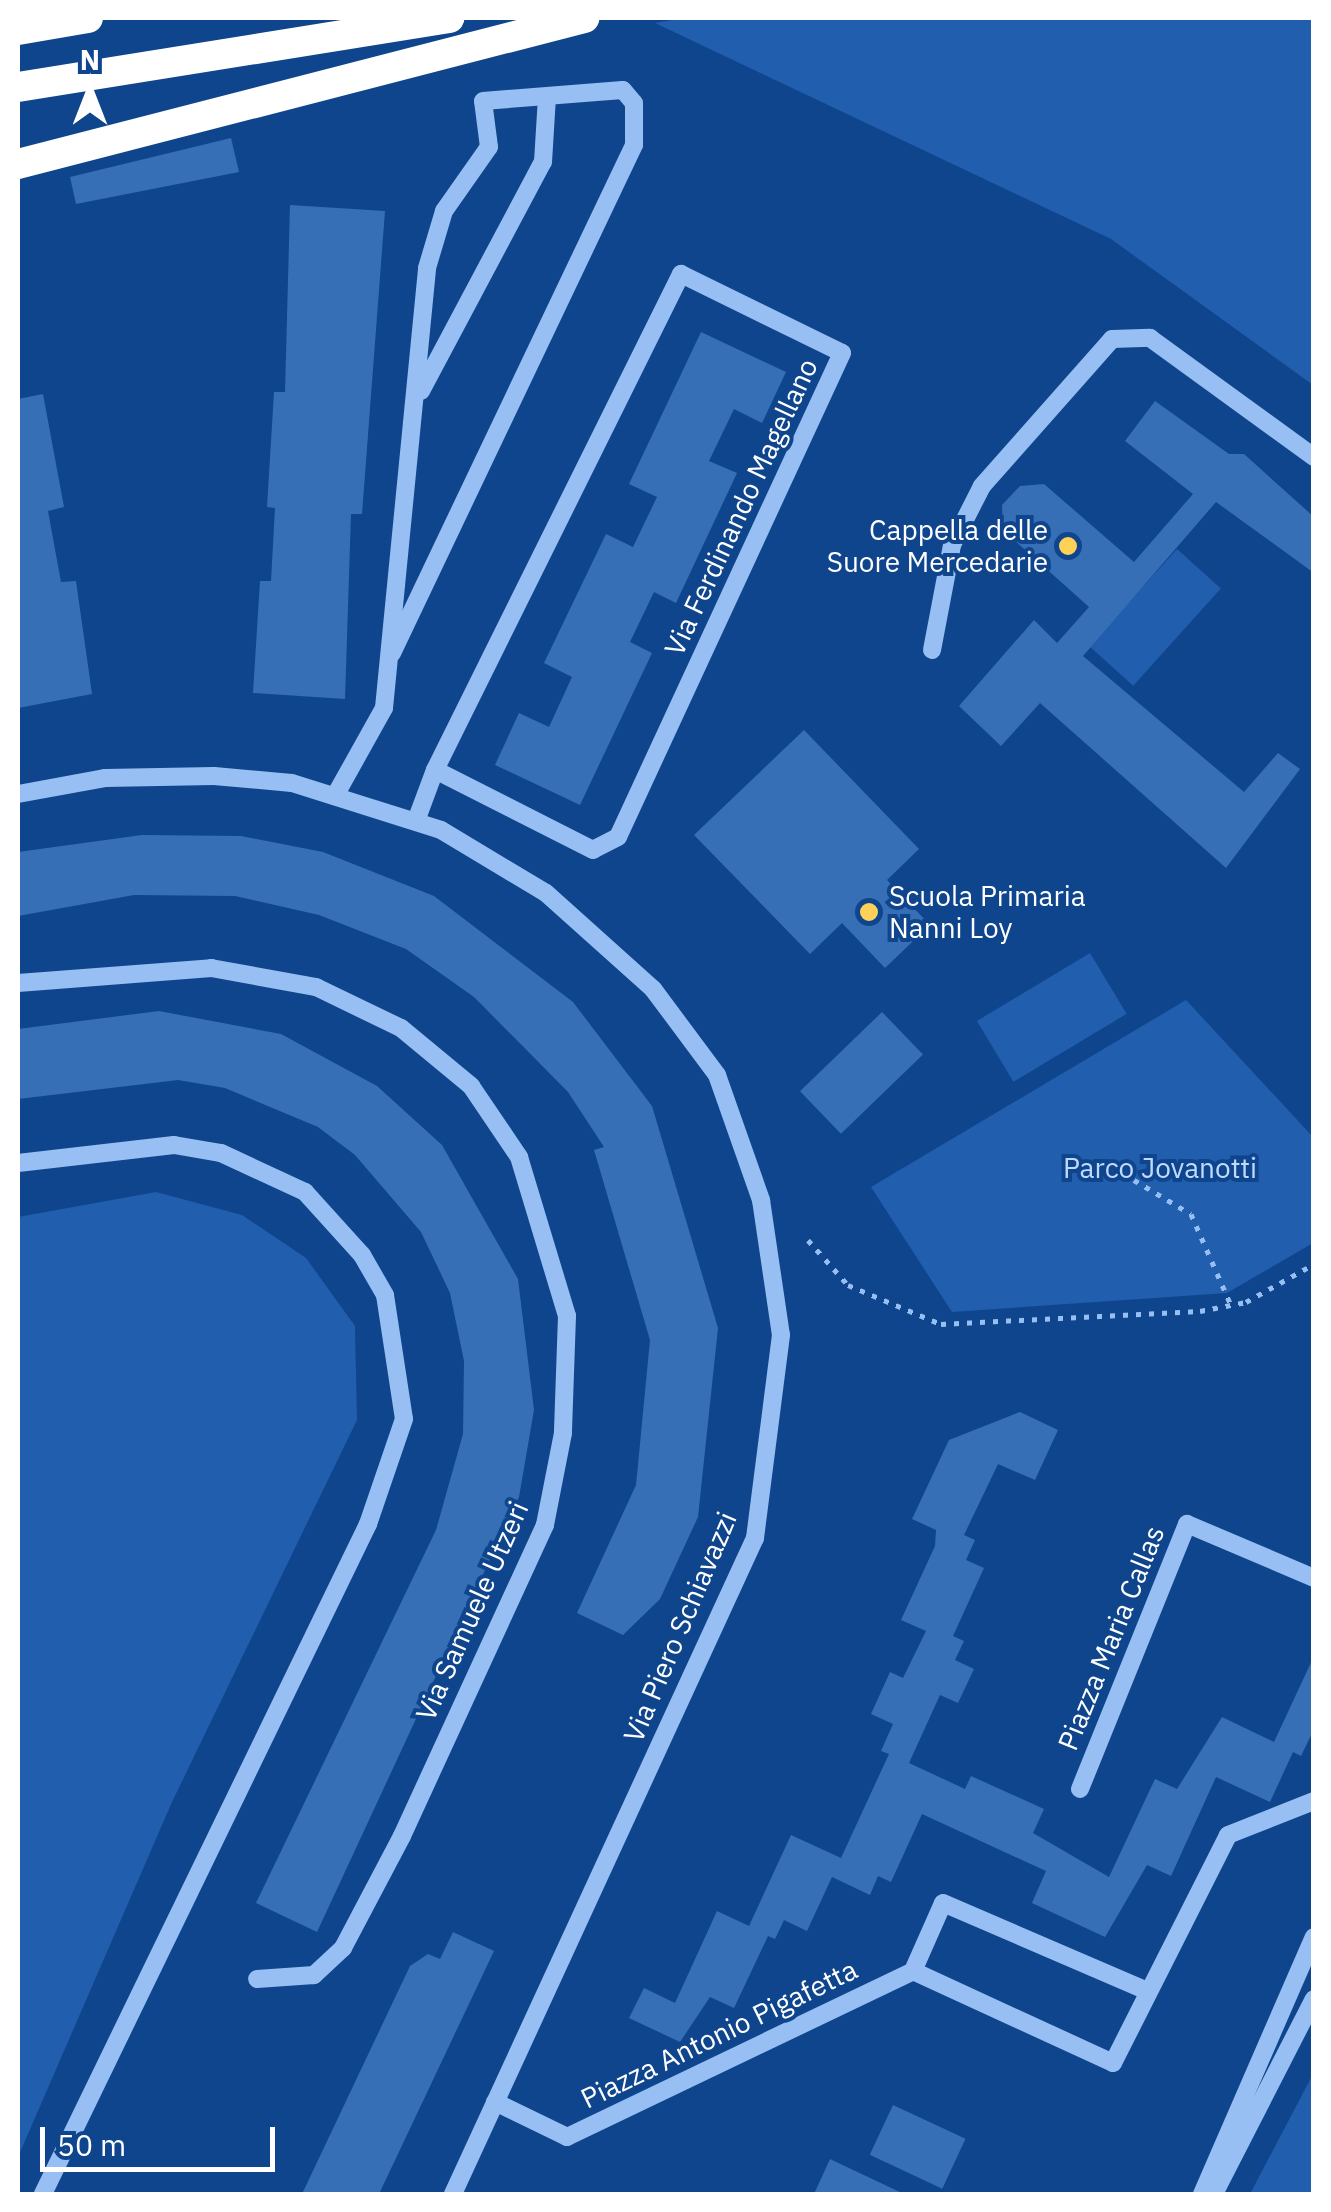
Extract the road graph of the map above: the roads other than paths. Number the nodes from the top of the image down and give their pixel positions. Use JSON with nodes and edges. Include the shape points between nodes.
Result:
{"nodes":[{"id":1,"x":88,"y":18,"type":"edge"},
{"id":2,"x":450,"y":18,"type":"edge"},
{"id":3,"x":584,"y":18,"type":"edge"},
{"id":4,"x":18,"y":30,"type":"edge"},
{"id":5,"x":18,"y":87,"type":"edge"},
{"id":6,"x":547,"y":97,"type":"junction"},
{"id":7,"x":18,"y":164,"type":"edge"},
{"id":8,"x":419,"y":396,"type":"junction"},
{"id":9,"x":1314,"y":457,"type":"edge"},
{"id":10,"x":932,"y":650,"type":"dead end"},
{"id":11,"x":392,"y":654,"type":"junction"},
{"id":12,"x":436,"y":770,"type":"junction"},
{"id":13,"x":18,"y":794,"type":"edge"},
{"id":14,"x":336,"y":794,"type":"junction"},
{"id":15,"x":416,"y":821,"type":"junction"},
{"id":16,"x":18,"y":982,"type":"edge"},
{"id":17,"x":18,"y":1163,"type":"edge"},
{"id":18,"x":1314,"y":1578,"type":"edge"},
{"id":19,"x":1080,"y":1788,"type":"dead end"},
{"id":20,"x":1314,"y":1801,"type":"edge"},
{"id":21,"x":1314,"y":1937,"type":"edge"},
{"id":22,"x":914,"y":1972,"type":"junction"},
{"id":23,"x":257,"y":1979,"type":"dead end"},
{"id":24,"x":1144,"y":1990,"type":"junction"},
{"id":25,"x":1314,"y":1999,"type":"edge"},
{"id":26,"x":495,"y":2102,"type":"junction"},
{"id":27,"x":43,"y":2194,"type":"edge"},
{"id":28,"x":453,"y":2194,"type":"edge"},
{"id":29,"x":1202,"y":2194,"type":"edge"},
{"id":30,"x":1214,"y":2194,"type":"edge"}],
"edges":[{"from":1,"to":4,"type":"highway"},
{"from":2,"to":5,"type":"highway"},
{"from":3,"to":7,"type":"highway"},
{"from":6,"to":8,"type":"street","via":[[543,162]]},
{"from":6,"to":8,"type":"street","via":[[483,101],[489,147],[444,210],[426,268]]},
{"from":6,"to":11,"type":"street","via":[[622,90],[634,102],[634,145]]},
{"from":8,"to":11,"type":"street"},
{"from":9,"to":10,"type":"street","via":[[1150,338],[1112,339],[982,486],[952,546]]},
{"from":11,"to":14,"type":"street","via":[[384,708]]},
{"from":12,"to":12,"type":"street","name":"Via Ferdinando Magellano","via":[[592,850],[618,837],[842,353],[681,274]]},
{"from":12,"to":15,"type":"street","name":"Via Ferdinando Magellano"},
{"from":13,"to":14,"type":"street","name":"Via Piero Schiavazzi","via":[[162,774]]},
{"from":14,"to":15,"type":"street","name":"Via Piero Schiavazzi"},
{"from":15,"to":26,"type":"street","name":"Via Piero Schiavazzi","via":[[546,894],[653,989],[717,1075],[761,1200],[781,1335],[755,1538]]},
{"from":16,"to":23,"type":"street","name":"Via Samuele Utzeri","via":[[211,968],[316,987],[401,1028],[470,1086],[519,1157],[567,1316],[563,1433],[545,1525],[402,1836],[343,1948],[314,1974]]},
{"from":17,"to":27,"type":"street","via":[[174,1145],[221,1153],[304,1192],[362,1255],[384,1295],[404,1420],[368,1524]]},
{"from":18,"to":19,"type":"street","name":"Piazza Maria Callas","via":[[1188,1524]]},
{"from":20,"to":24,"type":"street","via":[[1228,1835]]},
{"from":21,"to":29,"type":"street"},
{"from":22,"to":24,"type":"street","via":[[943,1903]]},
{"from":22,"to":24,"type":"street","via":[[1113,2063]]},
{"from":22,"to":26,"type":"street","name":"Piazza Antonio Pigafetta","via":[[567,2137]]},
{"from":25,"to":30,"type":"street"},
{"from":26,"to":28,"type":"street","name":"Via Piero Schiavazzi"}]}
